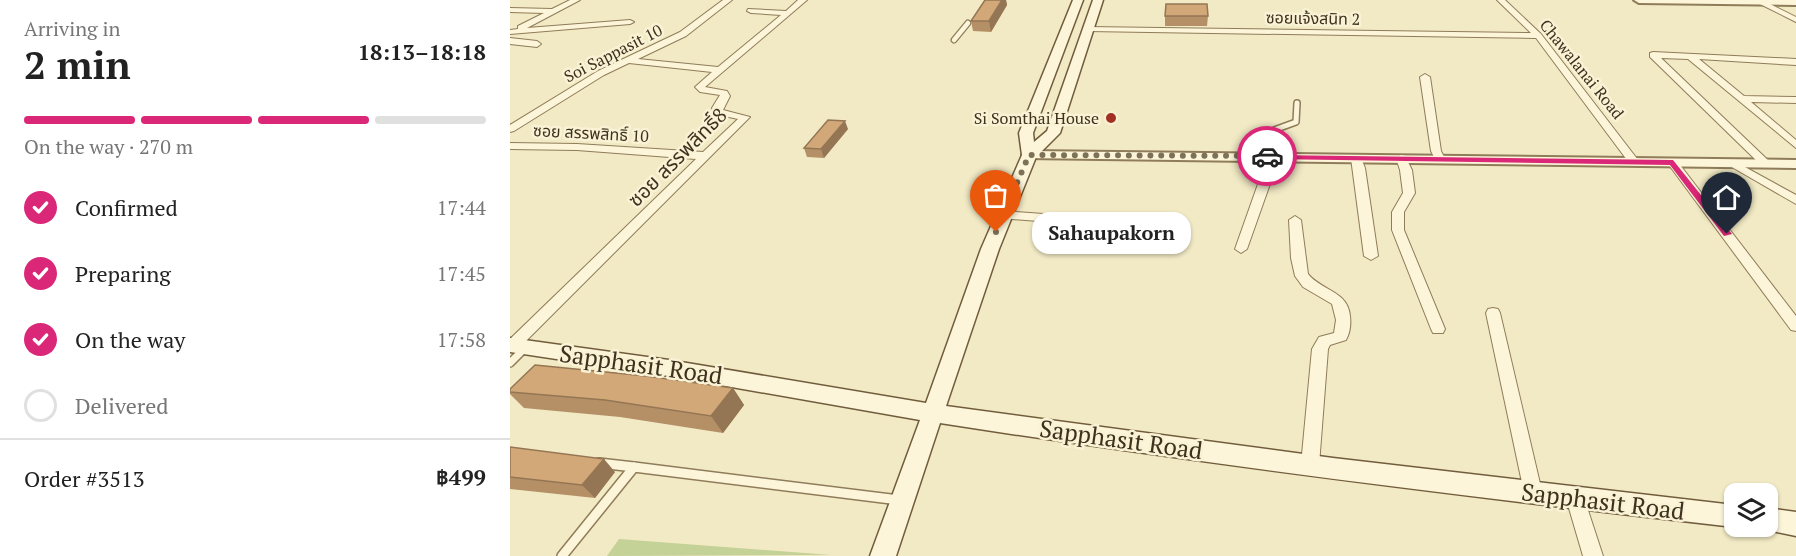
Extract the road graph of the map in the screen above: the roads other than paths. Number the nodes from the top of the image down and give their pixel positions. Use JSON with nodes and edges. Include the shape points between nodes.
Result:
{"nodes":[{"id":1,"x":576,"y":0,"type":"edge"},
{"id":2,"x":728,"y":0,"type":"edge"},
{"id":3,"x":803,"y":0,"type":"edge"},
{"id":4,"x":1078,"y":0,"type":"edge"},
{"id":5,"x":1098,"y":0,"type":"edge"},
{"id":6,"x":1501,"y":0,"type":"edge"},
{"id":7,"x":1640,"y":0,"type":"edge"},
{"id":8,"x":1672,"y":0,"type":"edge"},
{"id":9,"x":1763,"y":2,"type":"junction"},
{"id":10,"x":1796,"y":2,"type":"edge"},
{"id":11,"x":510,"y":10,"type":"edge"},
{"id":12,"x":551,"y":11,"type":"junction"},
{"id":13,"x":751,"y":11,"type":"dead end"},
{"id":14,"x":788,"y":13,"type":"junction"},
{"id":15,"x":1796,"y":20,"type":"edge"},
{"id":16,"x":630,"y":22,"type":"dead end"},
{"id":17,"x":968,"y":22,"type":"dead end"},
{"id":18,"x":1088,"y":29,"type":"junction"},
{"id":19,"x":514,"y":31,"type":"edge"},
{"id":20,"x":1538,"y":36,"type":"junction"},
{"id":21,"x":954,"y":40,"type":"dead end"},
{"id":22,"x":510,"y":41,"type":"edge"},
{"id":23,"x":537,"y":44,"type":"dead end"},
{"id":24,"x":1690,"y":56,"type":"junction"},
{"id":25,"x":625,"y":60,"type":"junction"},
{"id":26,"x":1796,"y":62,"type":"edge"},
{"id":27,"x":722,"y":70,"type":"junction"},
{"id":28,"x":1425,"y":77,"type":"dead end"},
{"id":29,"x":1740,"y":99,"type":"junction"},
{"id":30,"x":1796,"y":100,"type":"edge"},
{"id":31,"x":1297,"y":103,"type":"dead end"},
{"id":32,"x":510,"y":129,"type":"edge"},
{"id":33,"x":1796,"y":145,"type":"edge"},
{"id":34,"x":510,"y":146,"type":"edge"},
{"id":35,"x":1029,"y":155,"type":"junction"},
{"id":36,"x":707,"y":156,"type":"junction"},
{"id":37,"x":1271,"y":157,"type":"junction"},
{"id":38,"x":1356,"y":158,"type":"junction"},
{"id":39,"x":1401,"y":158,"type":"junction"},
{"id":40,"x":1440,"y":159,"type":"junction"},
{"id":41,"x":1634,"y":162,"type":"junction"},
{"id":42,"x":1673,"y":163,"type":"junction"},
{"id":43,"x":1734,"y":164,"type":"junction"},
{"id":44,"x":1766,"y":164,"type":"junction"},
{"id":45,"x":1796,"y":164,"type":"edge"},
{"id":46,"x":1796,"y":200,"type":"edge"},
{"id":47,"x":1003,"y":215,"type":"junction"},
{"id":48,"x":1295,"y":220,"type":"dead end"},
{"id":49,"x":1154,"y":226,"type":"dead end"},
{"id":50,"x":1241,"y":249,"type":"dead end"},
{"id":51,"x":1371,"y":256,"type":"dead end"},
{"id":52,"x":1493,"y":313,"type":"dead end"},
{"id":53,"x":1796,"y":326,"type":"edge"},
{"id":54,"x":1438,"y":328,"type":"dead end"},
{"id":55,"x":514,"y":351,"type":"edge"},
{"id":56,"x":932,"y":412,"type":"junction"},
{"id":57,"x":589,"y":461,"type":"edge"},
{"id":58,"x":1310,"y":465,"type":"junction"},
{"id":59,"x":634,"y":467,"type":"junction"},
{"id":60,"x":1533,"y":492,"type":"junction"},
{"id":61,"x":1575,"y":498,"type":"junction"},
{"id":62,"x":903,"y":500,"type":"junction"},
{"id":63,"x":1724,"y":515,"type":"edge"},
{"id":64,"x":1778,"y":522,"type":"edge"},
{"id":65,"x":1796,"y":524,"type":"edge"},
{"id":66,"x":562,"y":556,"type":"edge"},
{"id":67,"x":883,"y":556,"type":"edge"},
{"id":68,"x":1593,"y":556,"type":"edge"}],
"edges":[{"from":1,"to":12,"type":"street"},
{"from":2,"to":25,"type":"street","name":"Soi Sappasit 10","via":[[683,34]]},
{"from":3,"to":14,"type":"street","name":"ซอย สรรพสิทธิ์8"},
{"from":4,"to":35,"type":"main road","via":[[1026,133]]},
{"from":5,"to":18,"type":"main road"},
{"from":6,"to":20,"type":"street","name":"Chawalanai Road"},
{"from":7,"to":8,"type":"street"},
{"from":8,"to":9,"type":"street"},
{"from":9,"to":10,"type":"street"},
{"from":9,"to":15,"type":"street"},
{"from":11,"to":12,"type":"street"},
{"from":12,"to":19,"type":"street"},
{"from":13,"to":14,"type":"street"},
{"from":14,"to":27,"type":"street","name":"ซอย สรรพสิทธิ์8"},
{"from":16,"to":19,"type":"street"},
{"from":17,"to":21,"type":"lane"},
{"from":18,"to":20,"type":"street","name":"ซอยแจ้งสนิท 2"},
{"from":18,"to":35,"type":"main road","via":[[1053,133]]},
{"from":20,"to":41,"type":"street","name":"Chawalanai Road"},
{"from":22,"to":23,"type":"street"},
{"from":24,"to":26,"type":"street"},
{"from":24,"to":29,"type":"street"},
{"from":24,"to":44,"type":"street","via":[[1653,55]]},
{"from":25,"to":27,"type":"street"},
{"from":25,"to":32,"type":"street","name":"Soi Sappasit 10"},
{"from":27,"to":36,"type":"street","name":"ซอย สรรพสิทธิ์8","via":[[700,87],[724,93],[719,112],[745,117]]},
{"from":28,"to":40,"type":"street"},
{"from":29,"to":30,"type":"street"},
{"from":29,"to":33,"type":"street"},
{"from":31,"to":37,"type":"lane","via":[[1296,122],[1274,130]]},
{"from":34,"to":36,"type":"street","name":"ซอย สรรพสิทธิ์ 10"},
{"from":35,"to":37,"type":"street"},
{"from":35,"to":47,"type":"main road"},
{"from":36,"to":55,"type":"street","name":"ซอย สรรพสิทธิ์8"},
{"from":37,"to":38,"type":"street"},
{"from":37,"to":50,"type":"street"},
{"from":38,"to":39,"type":"street"},
{"from":38,"to":51,"type":"street"},
{"from":39,"to":40,"type":"street"},
{"from":39,"to":54,"type":"street","via":[[1409,193],[1398,212],[1398,230]]},
{"from":40,"to":41,"type":"street"},
{"from":41,"to":42,"type":"street"},
{"from":42,"to":43,"type":"street"},
{"from":42,"to":53,"type":"street"},
{"from":43,"to":44,"type":"street"},
{"from":43,"to":46,"type":"street"},
{"from":44,"to":45,"type":"street"},
{"from":47,"to":49,"type":"street"},
{"from":47,"to":56,"type":"main road"},
{"from":48,"to":58,"type":"street","via":[[1301,276],[1330,293],[1339,303],[1344,321],[1341,336],[1324,341],[1320,349]]},
{"from":52,"to":60,"type":"street"},
{"from":55,"to":56,"type":"main road","name":"Sapphasit Road","via":[[755,381]]},
{"from":56,"to":58,"type":"main road","name":"Sapphasit Road"},
{"from":56,"to":62,"type":"main road"},
{"from":57,"to":59,"type":"lane"},
{"from":58,"to":60,"type":"main road","name":"Sapphasit Road"},
{"from":59,"to":62,"type":"lane"},
{"from":59,"to":66,"type":"lane"},
{"from":60,"to":61,"type":"main road","name":"Sapphasit Road"},
{"from":61,"to":63,"type":"main road","name":"Sapphasit Road"},
{"from":61,"to":68,"type":"street"},
{"from":62,"to":67,"type":"main road"},
{"from":64,"to":65,"type":"main road"}]}
